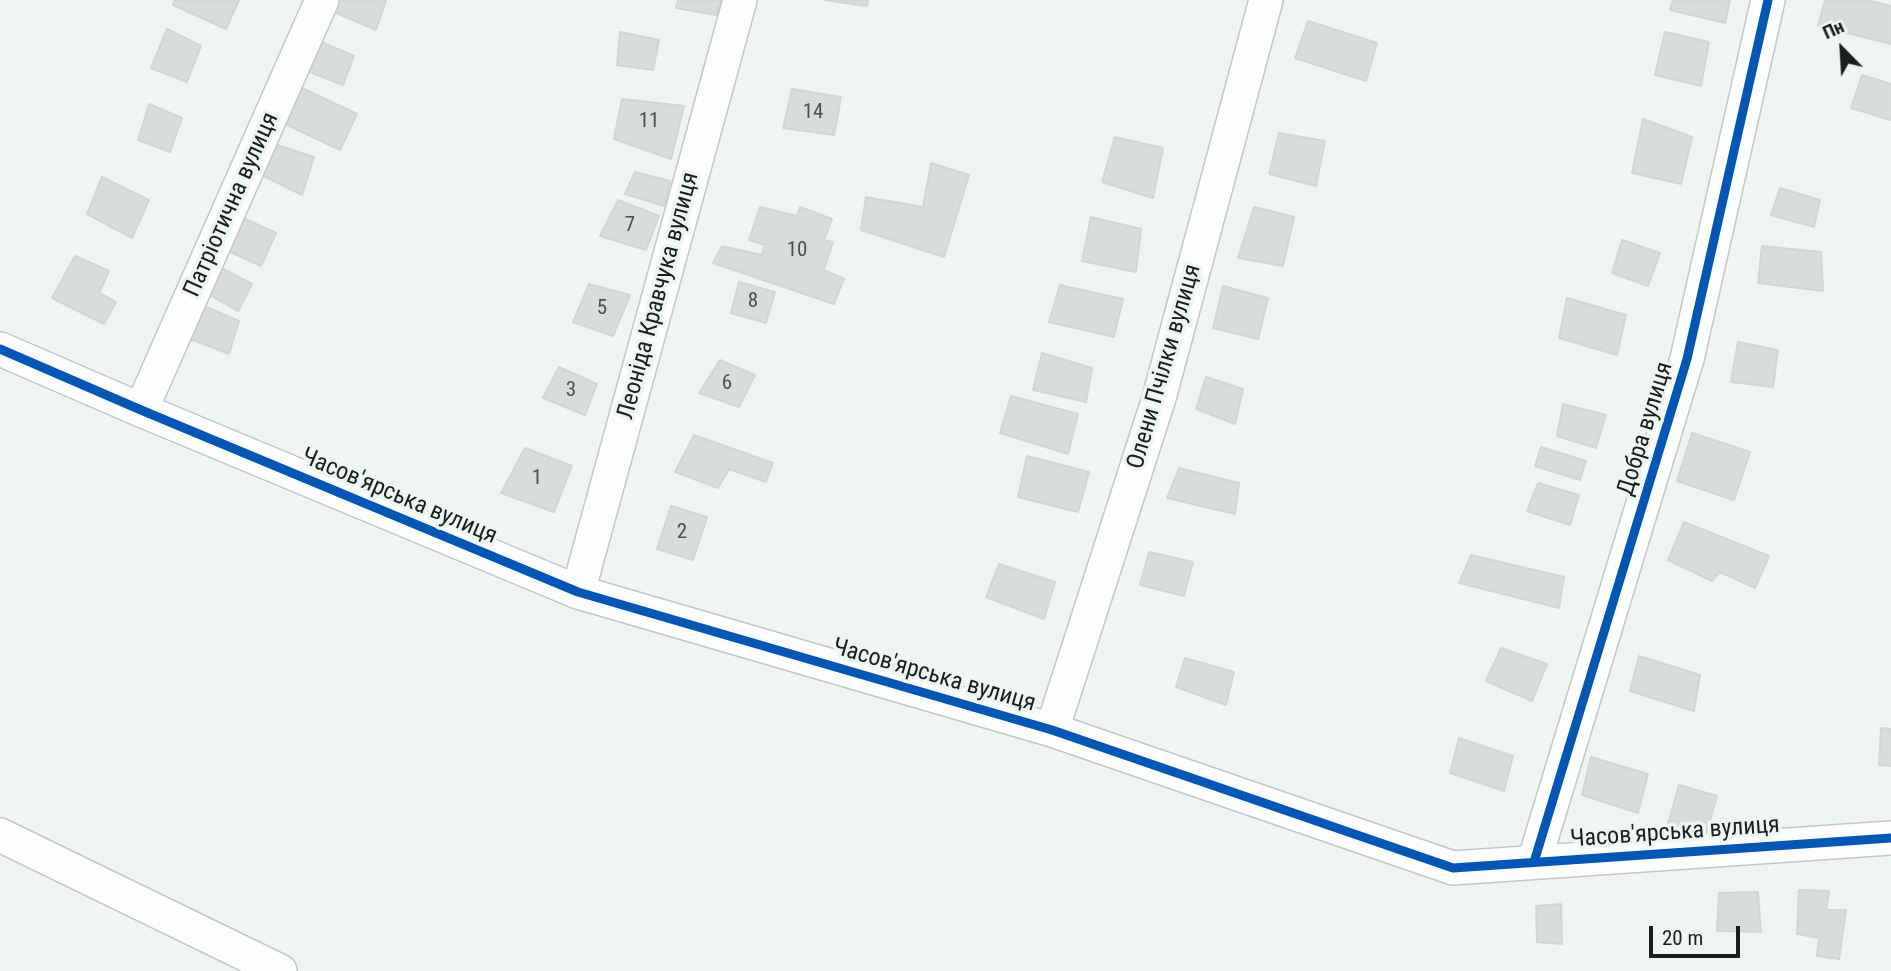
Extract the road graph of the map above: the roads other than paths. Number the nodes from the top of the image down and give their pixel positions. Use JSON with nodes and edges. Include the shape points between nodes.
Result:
{"nodes":[{"id":1,"x":322,"y":0,"type":"edge"},
{"id":2,"x":740,"y":0,"type":"edge"},
{"id":3,"x":1266,"y":0,"type":"edge"},
{"id":4,"x":1768,"y":0,"type":"edge"},
{"id":5,"x":0,"y":349,"type":"edge"},
{"id":6,"x":141,"y":410,"type":"junction"},
{"id":7,"x":578,"y":592,"type":"junction"},
{"id":8,"x":1052,"y":730,"type":"junction"},
{"id":9,"x":0,"y":835,"type":"edge"},
{"id":10,"x":1891,"y":838,"type":"edge"},
{"id":11,"x":1534,"y":862,"type":"junction"},
{"id":12,"x":280,"y":971,"type":"edge"}],
"edges":[{"from":1,"to":6,"type":"street","name":"Патріотична вулиця"},
{"from":2,"to":7,"type":"street","name":"Леоніда Кравчука вулиця"},
{"from":3,"to":8,"type":"street","name":"Олени Пчілки вулиця","via":[[1159,398]]},
{"from":4,"to":11,"type":"street","name":"Добра вулиця","via":[[1688,359]]},
{"from":5,"to":6,"type":"street","name":"Часов'ярська вулиця"},
{"from":6,"to":7,"type":"street","name":"Часов'ярська вулиця"},
{"from":7,"to":8,"type":"street","name":"Часов'ярська вулиця"},
{"from":8,"to":11,"type":"street","name":"Часов'ярська вулиця","via":[[1453,868]]},
{"from":9,"to":12,"type":"street"},
{"from":10,"to":11,"type":"street","name":"Часов'ярська вулиця"}]}
